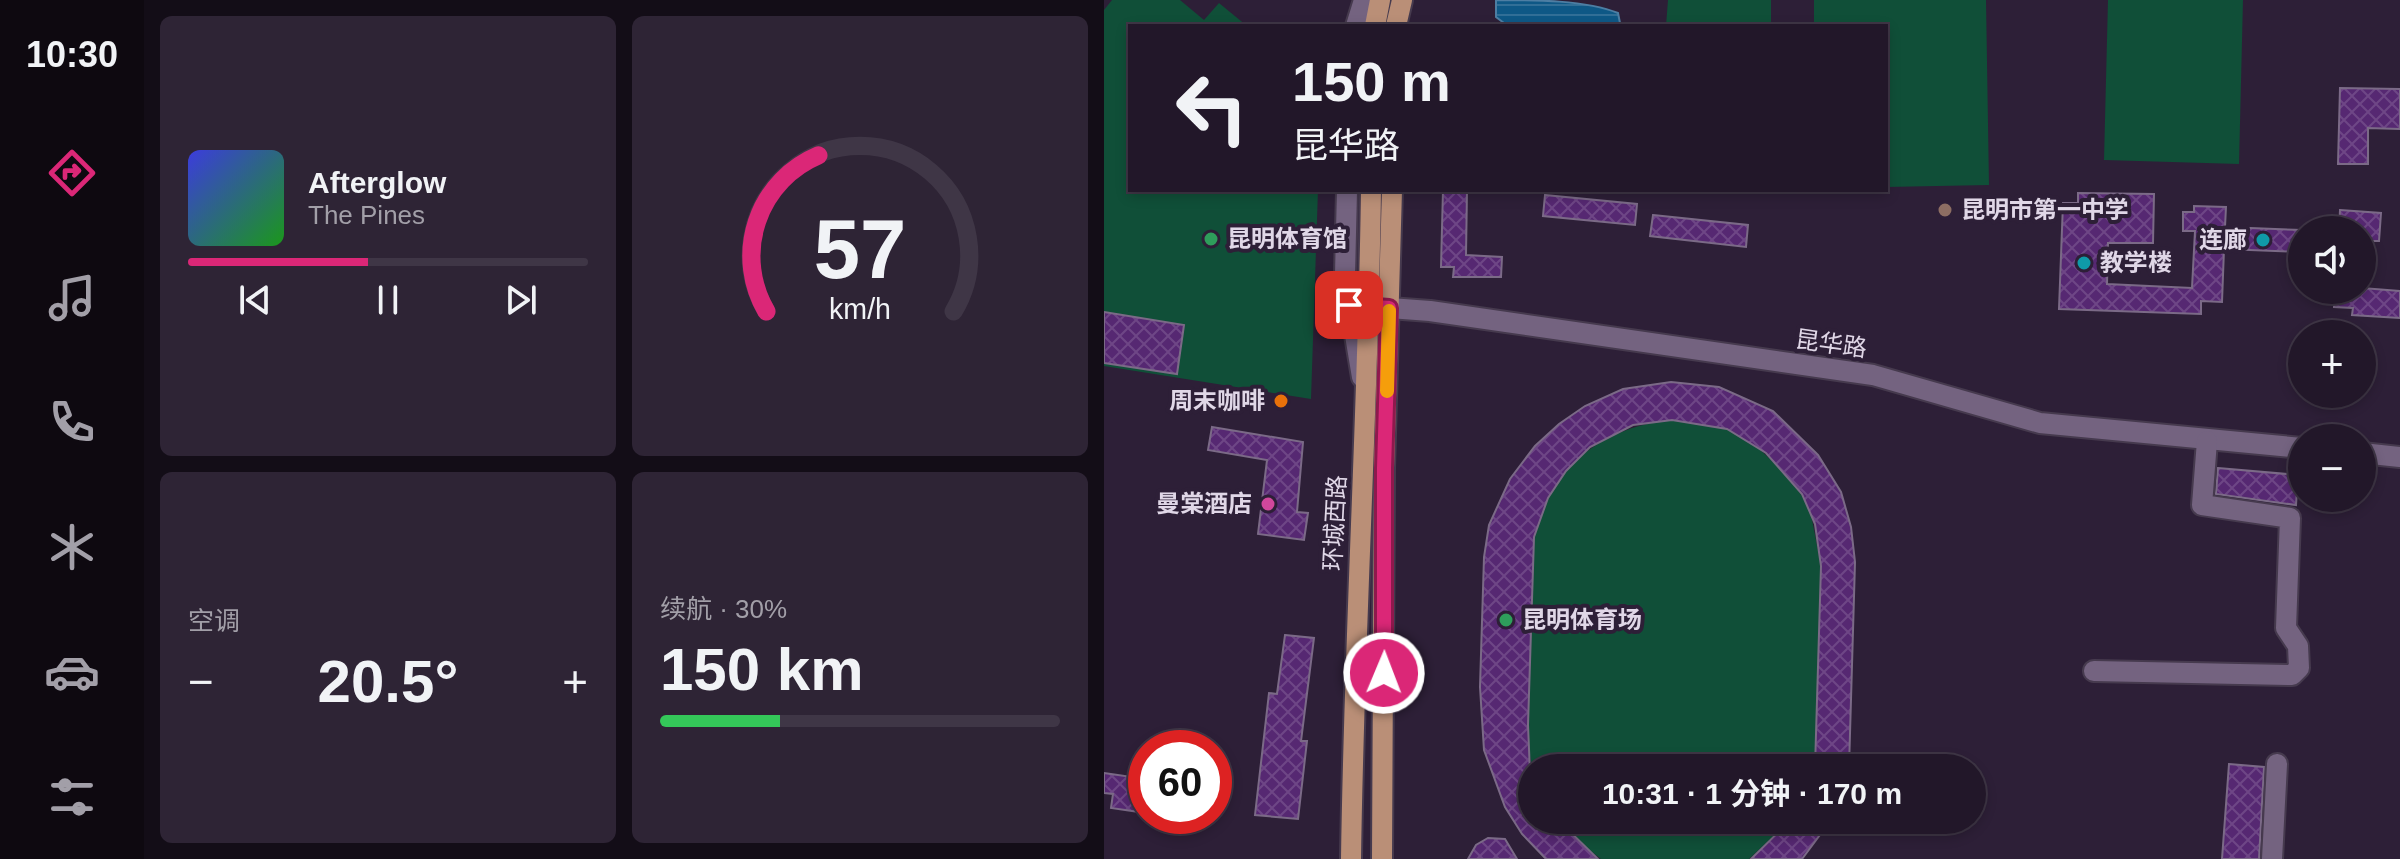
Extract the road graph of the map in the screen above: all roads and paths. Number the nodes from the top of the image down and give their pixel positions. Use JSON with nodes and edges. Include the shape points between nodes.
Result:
{"nodes":[{"id":1,"x":1364,"y":0,"type":"edge"},
{"id":2,"x":1380,"y":0,"type":"edge"},
{"id":3,"x":1402,"y":0,"type":"edge"},
{"id":4,"x":1357,"y":24,"type":"edge"},
{"id":5,"x":1375,"y":24,"type":"edge"},
{"id":6,"x":1396,"y":24,"type":"edge"},
{"id":7,"x":1347,"y":192,"type":"edge"},
{"id":8,"x":1371,"y":192,"type":"edge"},
{"id":9,"x":1392,"y":192,"type":"edge"},
{"id":10,"x":1358,"y":306,"type":"junction"},
{"id":11,"x":1389,"y":308,"type":"junction"},
{"id":12,"x":2207,"y":441,"type":"junction"},
{"id":13,"x":2288,"y":447,"type":"edge"},
{"id":14,"x":2376,"y":454,"type":"edge"},
{"id":15,"x":2400,"y":457,"type":"edge"},
{"id":16,"x":2094,"y":671,"type":"dead end"},
{"id":17,"x":2277,"y":764,"type":"dead end"},
{"id":18,"x":1351,"y":859,"type":"edge"},
{"id":19,"x":1382,"y":859,"type":"edge"},
{"id":20,"x":2272,"y":859,"type":"edge"}],
"edges":[{"from":1,"to":4,"type":"street"},
{"from":2,"to":5,"type":"main road"},
{"from":3,"to":6,"type":"main road"},
{"from":7,"to":10,"type":"street","via":[[1345,265]]},
{"from":8,"to":10,"type":"main road","name":"环城西路"},
{"from":9,"to":11,"type":"main road","name":"环城西路"},
{"from":10,"to":11,"type":"street","name":"昆华路"},
{"from":10,"to":18,"type":"main road","name":"环城西路","via":[[1365,393]]},
{"from":11,"to":12,"type":"street","name":"昆华路","via":[[1873,375],[2040,423]]},
{"from":11,"to":19,"type":"main road","name":"环城西路"},
{"from":12,"to":13,"type":"street","name":"昆华路"},
{"from":12,"to":16,"type":"street","via":[[2202,505],[2290,518],[2286,628],[2298,646],[2299,668],[2292,675]]},
{"from":14,"to":15,"type":"street"},
{"from":17,"to":20,"type":"street"}]}
